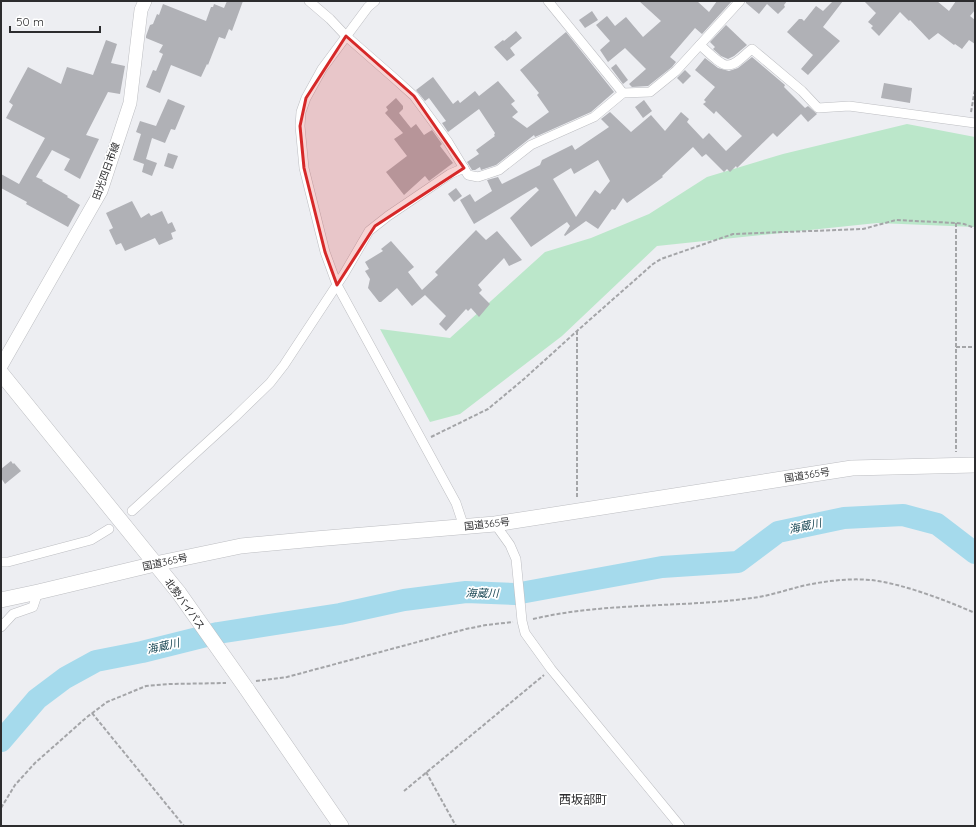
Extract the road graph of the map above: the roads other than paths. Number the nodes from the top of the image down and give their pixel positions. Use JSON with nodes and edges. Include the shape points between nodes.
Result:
{"nodes":[{"id":1,"x":145,"y":1,"type":"edge"},
{"id":2,"x":309,"y":1,"type":"edge"},
{"id":3,"x":375,"y":1,"type":"edge"},
{"id":4,"x":548,"y":1,"type":"edge"},
{"id":5,"x":740,"y":1,"type":"edge"},
{"id":6,"x":346,"y":36,"type":"junction"},
{"id":7,"x":700,"y":45,"type":"junction"},
{"id":8,"x":623,"y":93,"type":"junction"},
{"id":9,"x":972,"y":123,"type":"edge"},
{"id":10,"x":464,"y":168,"type":"junction"},
{"id":11,"x":337,"y":285,"type":"junction"},
{"id":12,"x":1,"y":366,"type":"edge"},
{"id":13,"x":1,"y":372,"type":"edge"},
{"id":14,"x":975,"y":465,"type":"edge"},
{"id":15,"x":132,"y":511,"type":"dead end"},
{"id":16,"x":464,"y":527,"type":"junction"},
{"id":17,"x":109,"y":528,"type":"dead end"},
{"id":18,"x":497,"y":528,"type":"junction"},
{"id":19,"x":1,"y":562,"type":"edge"},
{"id":20,"x":155,"y":564,"type":"junction"},
{"id":21,"x":38,"y":592,"type":"junction"},
{"id":22,"x":1,"y":600,"type":"edge"},
{"id":23,"x":1,"y":627,"type":"edge"},
{"id":24,"x":341,"y":826,"type":"edge"},
{"id":25,"x":680,"y":826,"type":"edge"}],
"edges":[{"from":1,"to":12,"type":"main road","name":"田光四日市線","via":[[141,10],[130,103],[101,192]]},
{"from":2,"to":6,"type":"street"},
{"from":3,"to":6,"type":"street"},
{"from":4,"to":8,"type":"street"},
{"from":5,"to":7,"type":"street"},
{"from":6,"to":10,"type":"street","via":[[414,96]]},
{"from":6,"to":11,"type":"street","via":[[322,69],[306,98],[300,126],[304,168],[325,252]]},
{"from":7,"to":8,"type":"street","via":[[676,71],[650,92]]},
{"from":7,"to":9,"type":"street","via":[[728,65],[735,63],[752,49],[802,91],[818,108],[848,106]]},
{"from":8,"to":10,"type":"street","via":[[594,117],[531,145],[498,170],[478,177],[468,174]]},
{"from":10,"to":11,"type":"street","via":[[450,174],[375,226]]},
{"from":11,"to":15,"type":"street","via":[[270,383]]},
{"from":11,"to":16,"type":"street","via":[[456,503]]},
{"from":13,"to":20,"type":"highway","name":"北勢バイパス"},
{"from":14,"to":18,"type":"highway","name":"国道365号","via":[[852,468],[577,511]]},
{"from":16,"to":18,"type":"highway","name":"国道365号"},
{"from":16,"to":20,"type":"highway","name":"国道365号","via":[[240,546]]},
{"from":17,"to":19,"type":"street","via":[[91,540]]},
{"from":18,"to":25,"type":"street","via":[[510,545],[516,559],[525,633],[551,670]]},
{"from":20,"to":21,"type":"highway","name":"国道365号"},
{"from":20,"to":24,"type":"highway","name":"北勢バイパス","bridge":true,"via":[[179,593],[244,684]]},
{"from":21,"to":22,"type":"highway","name":"国道365号"},
{"from":21,"to":23,"type":"street","via":[[33,607],[14,614]]}]}
